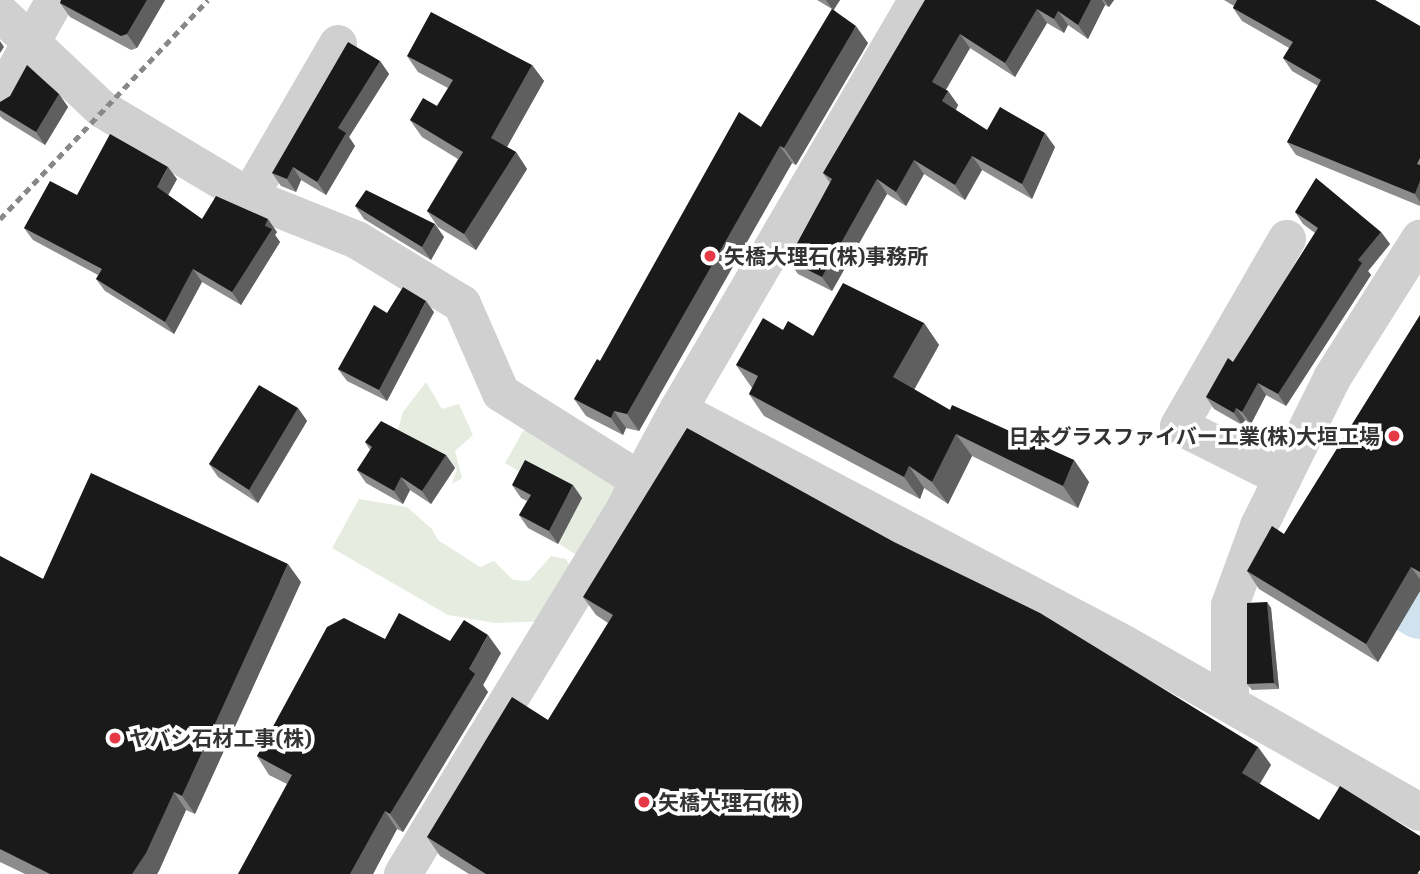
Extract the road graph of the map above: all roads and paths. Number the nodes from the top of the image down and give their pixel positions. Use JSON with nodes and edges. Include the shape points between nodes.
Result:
{"nodes":[{"id":1,"x":55,"y":0,"type":"edge"},
{"id":2,"x":918,"y":0,"type":"edge"},
{"id":3,"x":0,"y":13,"type":"edge"},
{"id":4,"x":29,"y":41,"type":"junction"},
{"id":5,"x":338,"y":44,"type":"dead end"},
{"id":6,"x":0,"y":98,"type":"edge"},
{"id":7,"x":249,"y":197,"type":"junction"},
{"id":8,"x":1287,"y":239,"type":"dead end"},
{"id":9,"x":1420,"y":240,"type":"edge"},
{"id":10,"x":678,"y":410,"type":"junction"},
{"id":11,"x":1283,"y":478,"type":"junction"},
{"id":12,"x":641,"y":481,"type":"junction"},
{"id":13,"x":1230,"y":702,"type":"junction"},
{"id":14,"x":1420,"y":812,"type":"edge"},
{"id":15,"x":403,"y":874,"type":"edge"}],
"edges":[{"from":1,"to":4,"type":"street"},
{"from":2,"to":10,"type":"street"},
{"from":3,"to":4,"type":"street"},
{"from":4,"to":6,"type":"street"},
{"from":4,"to":7,"type":"street","via":[[102,109]]},
{"from":5,"to":7,"type":"street"},
{"from":7,"to":12,"type":"street","via":[[357,240],[462,304],[501,393]]},
{"from":8,"to":11,"type":"street","via":[[1179,426]]},
{"from":9,"to":11,"type":"street","via":[[1332,378]]},
{"from":10,"to":12,"type":"street"},
{"from":10,"to":13,"type":"street"},
{"from":11,"to":13,"type":"street","via":[[1259,526],[1230,605]]},
{"from":12,"to":15,"type":"street"},
{"from":13,"to":14,"type":"street"}]}
